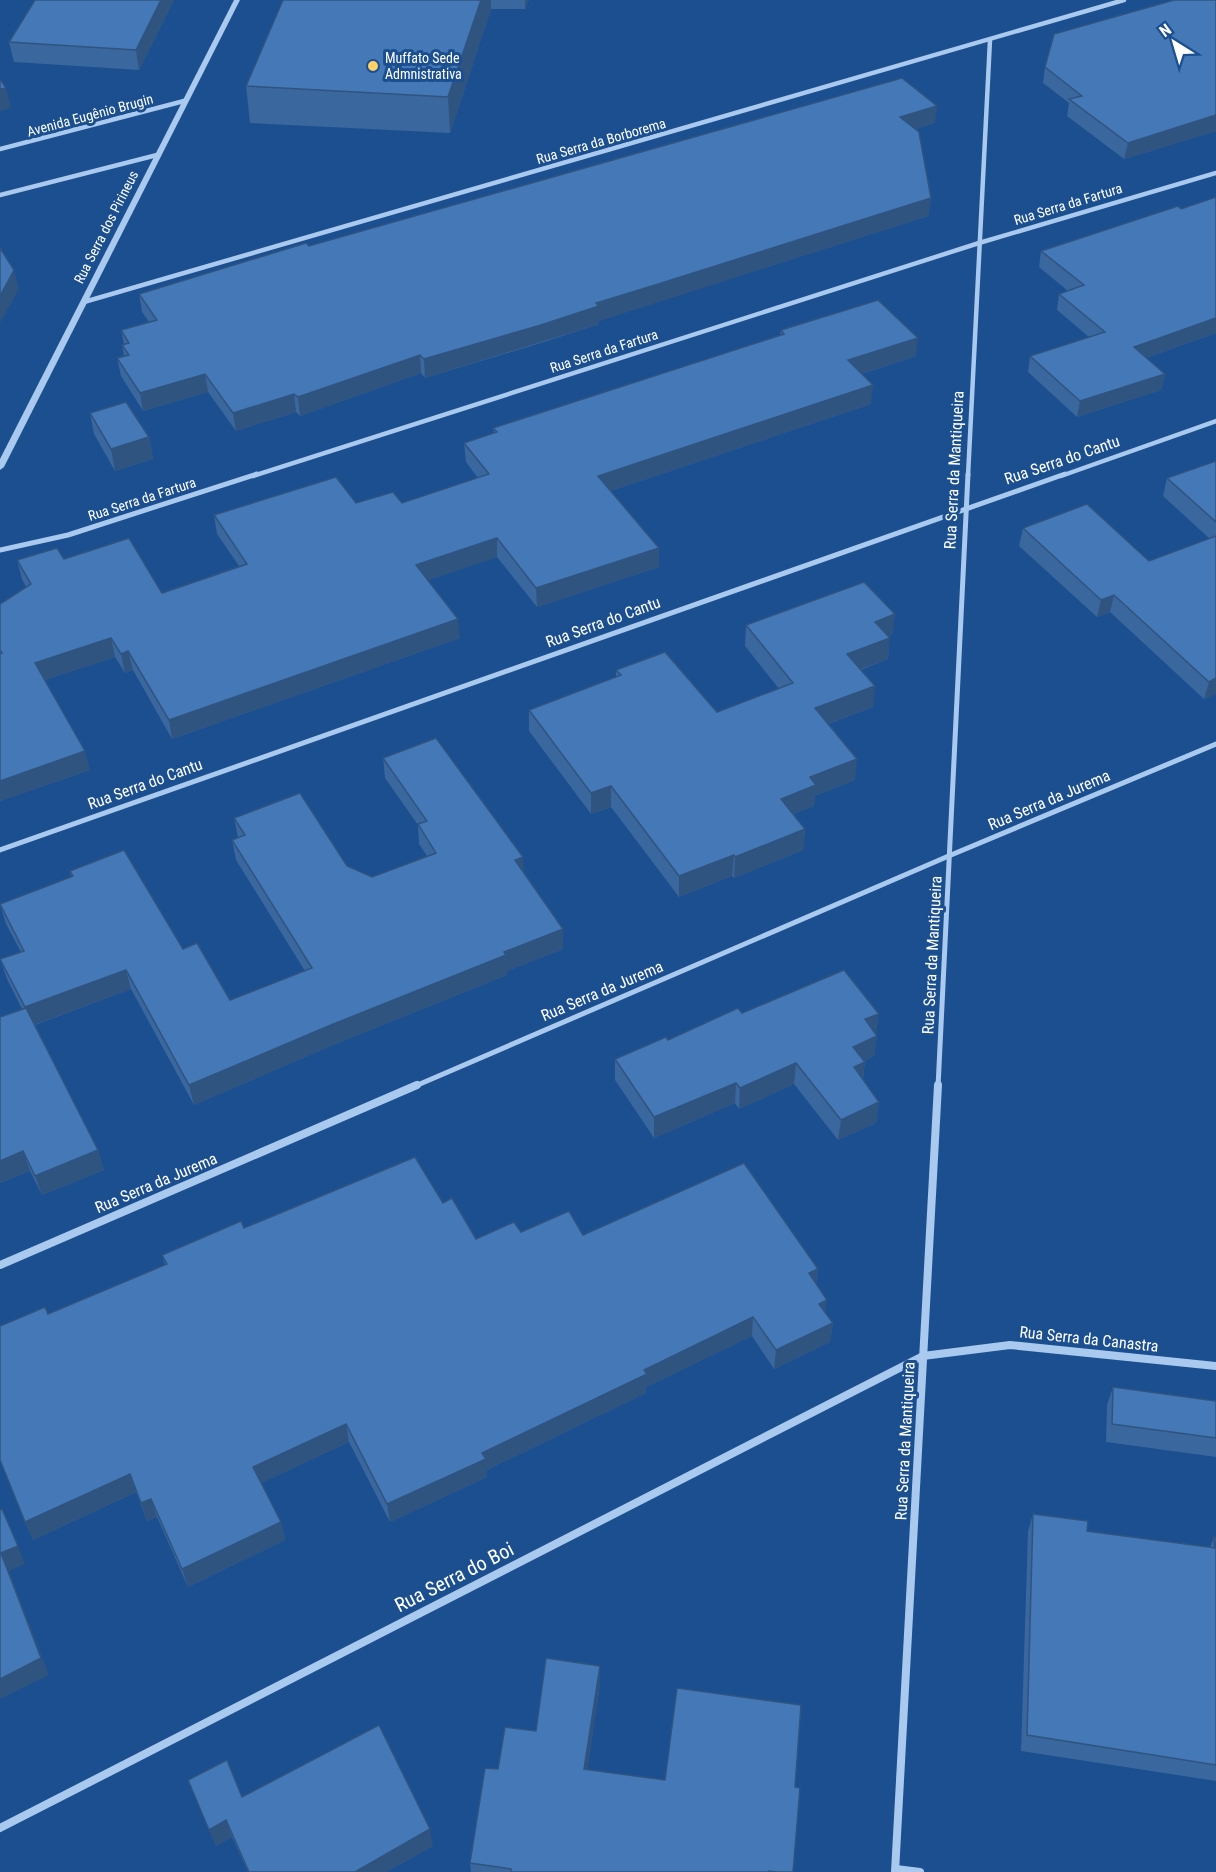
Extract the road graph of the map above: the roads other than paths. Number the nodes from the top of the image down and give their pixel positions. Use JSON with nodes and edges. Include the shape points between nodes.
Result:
{"nodes":[{"id":1,"x":237,"y":0,"type":"edge"},
{"id":2,"x":1124,"y":0,"type":"edge"},
{"id":3,"x":990,"y":40,"type":"junction"},
{"id":4,"x":184,"y":101,"type":"junction"},
{"id":5,"x":0,"y":149,"type":"edge"},
{"id":6,"x":157,"y":155,"type":"junction"},
{"id":7,"x":1216,"y":173,"type":"edge"},
{"id":8,"x":0,"y":195,"type":"edge"},
{"id":9,"x":979,"y":243,"type":"junction"},
{"id":10,"x":84,"y":302,"type":"junction"},
{"id":11,"x":1216,"y":421,"type":"edge"},
{"id":12,"x":0,"y":467,"type":"edge"},
{"id":13,"x":966,"y":508,"type":"junction"},
{"id":14,"x":0,"y":550,"type":"edge"},
{"id":15,"x":1216,"y":744,"type":"edge"},
{"id":16,"x":0,"y":850,"type":"edge"},
{"id":17,"x":951,"y":855,"type":"junction"},
{"id":18,"x":0,"y":1265,"type":"edge"},
{"id":19,"x":923,"y":1356,"type":"junction"},
{"id":20,"x":1216,"y":1366,"type":"edge"},
{"id":21,"x":0,"y":1827,"type":"edge"},
{"id":22,"x":896,"y":1870,"type":"edge"},
{"id":23,"x":920,"y":1872,"type":"edge"}],
"edges":[{"from":1,"to":4,"type":"street","name":"Rua Serra dos Pirineus"},
{"from":2,"to":3,"type":"street","name":"Rua Serra da Borborema"},
{"from":3,"to":9,"type":"street","name":"Rua Serra da Mantiqueira"},
{"from":3,"to":10,"type":"street","name":"Rua Serra da Borborema"},
{"from":4,"to":5,"type":"street","name":"Avenida Eugênio Brugin"},
{"from":4,"to":6,"type":"street","name":"Rua Serra dos Pirineus"},
{"from":6,"to":8,"type":"street"},
{"from":6,"to":10,"type":"street","name":"Rua Serra dos Pirineus"},
{"from":7,"to":9,"type":"street","name":"Rua Serra da Fartura"},
{"from":9,"to":13,"type":"street","name":"Rua Serra da Mantiqueira"},
{"from":9,"to":14,"type":"street","name":"Rua Serra da Fartura","via":[[68,535]]},
{"from":10,"to":12,"type":"street","name":"Rua Serra dos Pirineus"},
{"from":11,"to":13,"type":"street","name":"Rua Serra do Cantu"},
{"from":13,"to":16,"type":"street","name":"Rua Serra do Cantu"},
{"from":13,"to":17,"type":"street","name":"Rua Serra da Mantiqueira"},
{"from":15,"to":17,"type":"street","name":"Rua Serra da Jurema"},
{"from":17,"to":18,"type":"street","name":"Rua Serra da Jurema"},
{"from":17,"to":19,"type":"street","name":"Rua Serra da Mantiqueira"},
{"from":19,"to":20,"type":"street","name":"Rua Serra da Canastra","via":[[1010,1345]]},
{"from":19,"to":21,"type":"street","name":"Rua Serra do Boi"},
{"from":19,"to":22,"type":"street","name":"Rua Serra da Mantiqueira"},
{"from":22,"to":23,"type":"street"}]}
